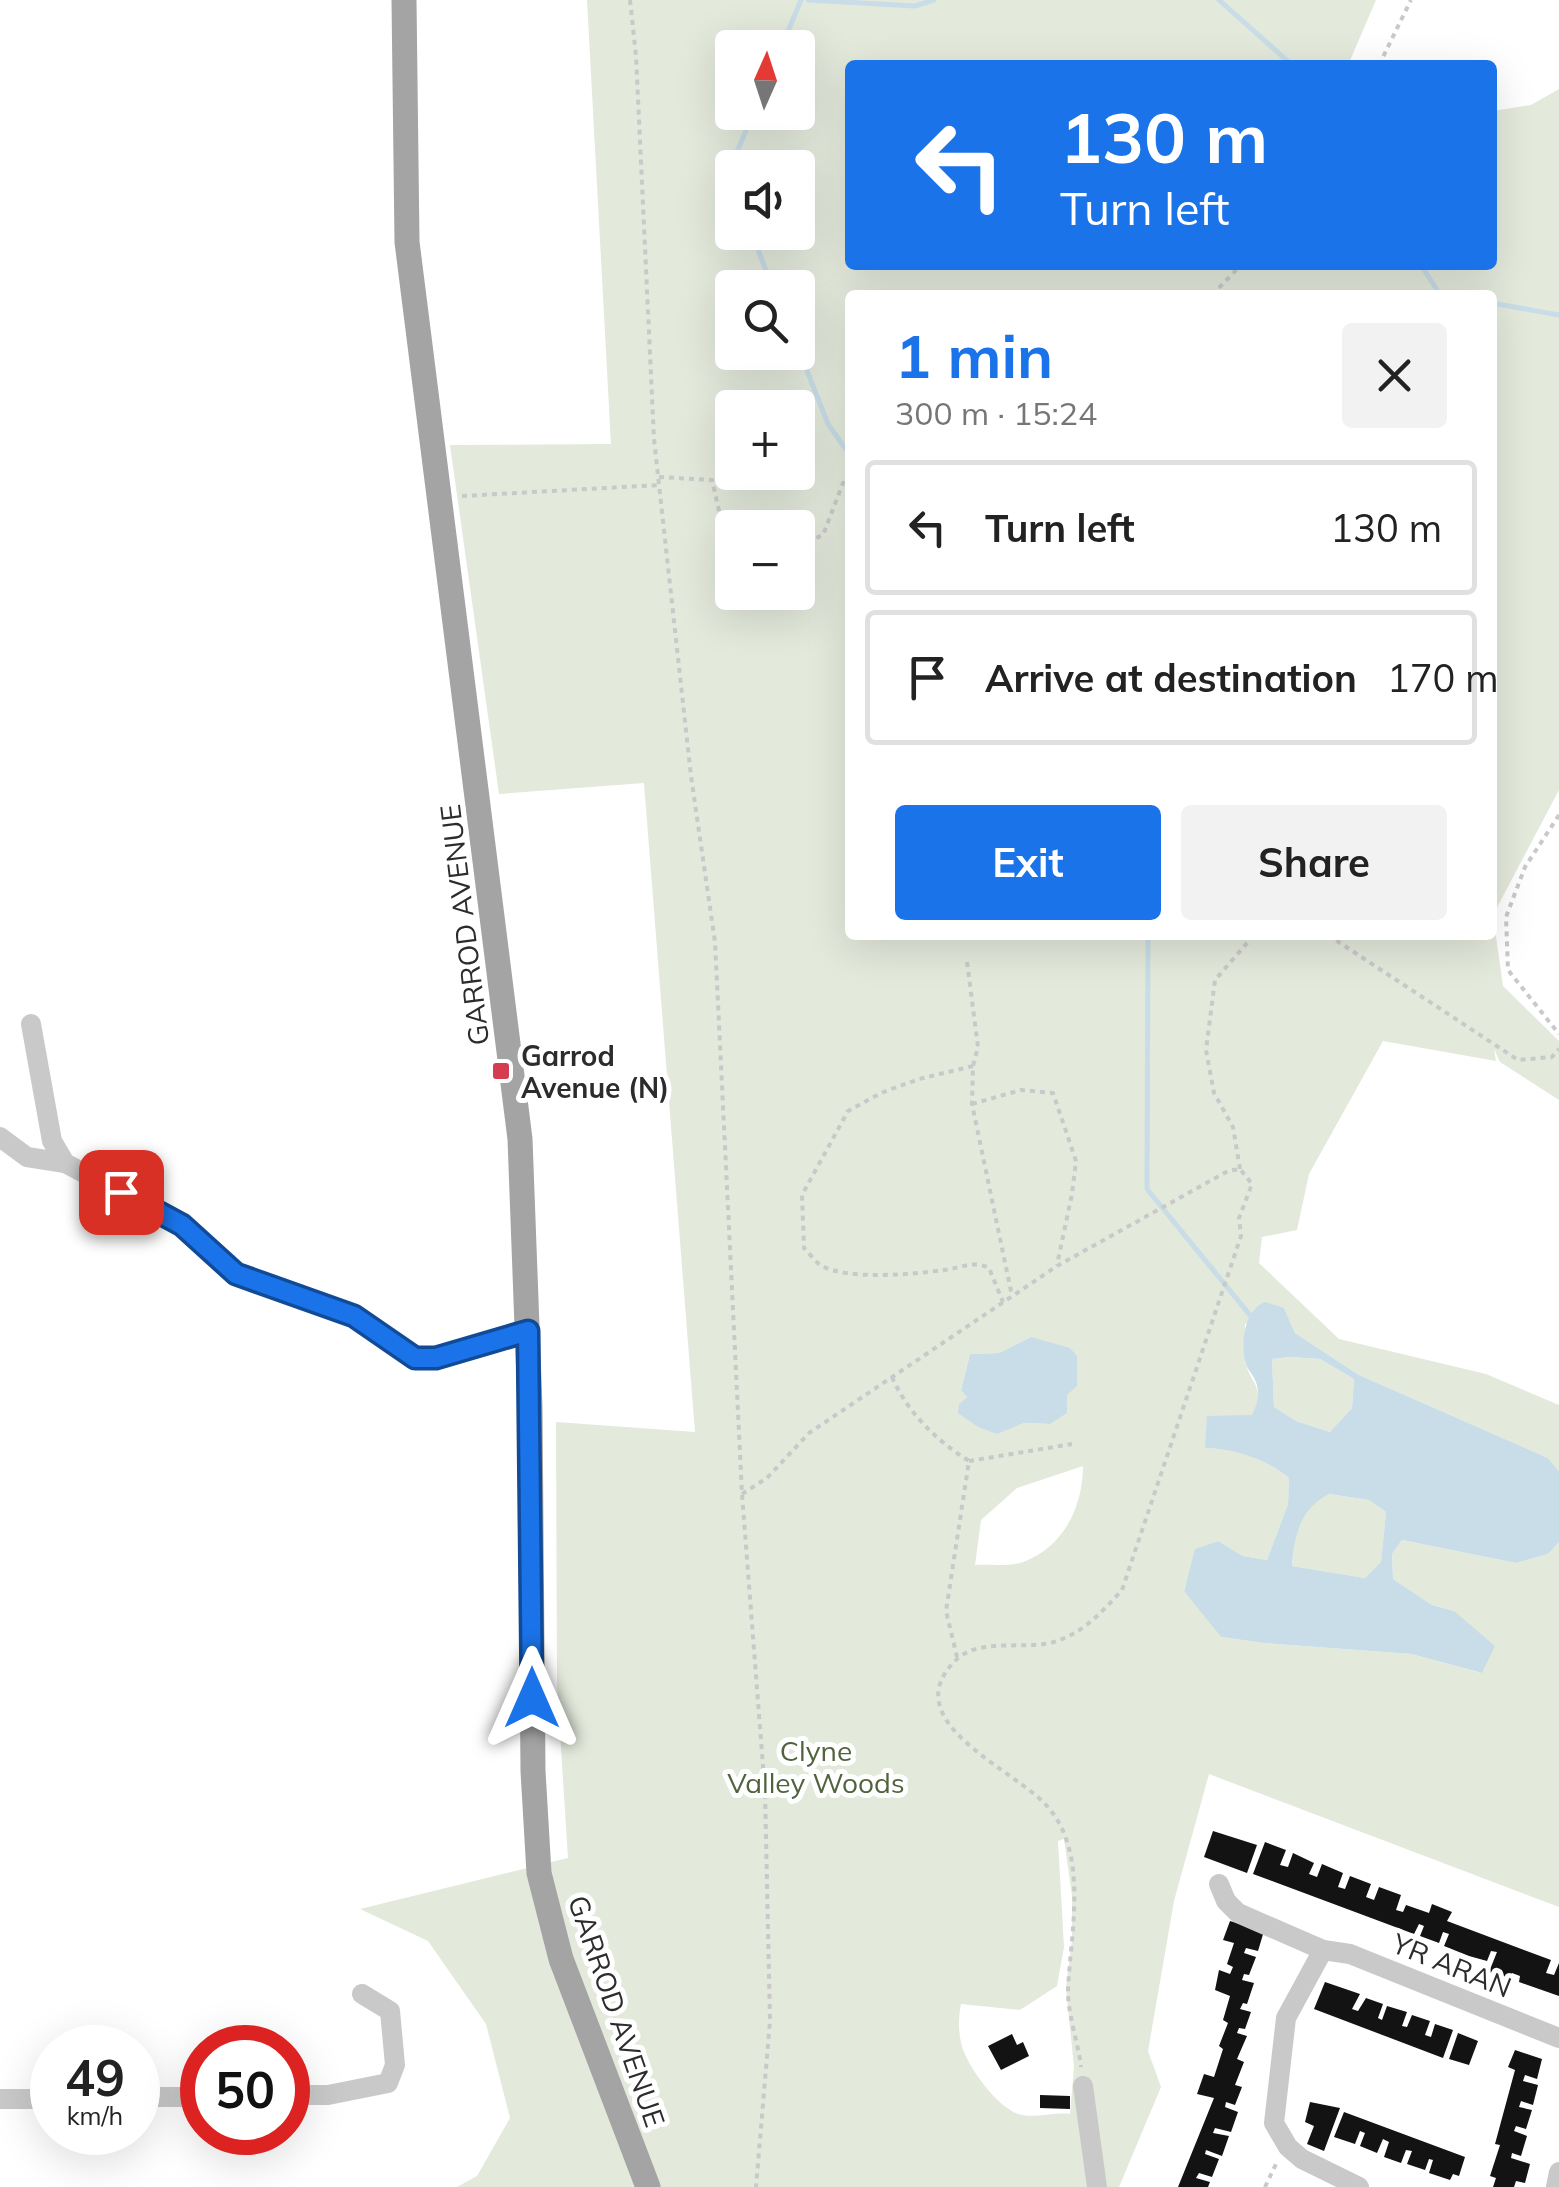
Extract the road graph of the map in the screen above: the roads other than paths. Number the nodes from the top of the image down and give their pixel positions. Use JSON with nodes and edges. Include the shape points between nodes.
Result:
{"nodes":[{"id":1,"x":404,"y":0,"type":"edge"},
{"id":2,"x":32,"y":1024,"type":"dead end"},
{"id":3,"x":0,"y":1137,"type":"edge"},
{"id":4,"x":65,"y":1162,"type":"junction"},
{"id":5,"x":528,"y":1331,"type":"junction"},
{"id":6,"x":1220,"y":1884,"type":"dead end"},
{"id":7,"x":1323,"y":1950,"type":"junction"},
{"id":8,"x":362,"y":1994,"type":"dead end"},
{"id":9,"x":1559,"y":2038,"type":"edge"},
{"id":10,"x":1083,"y":2086,"type":"road end"},
{"id":11,"x":310,"y":2095,"type":"edge"},
{"id":12,"x":30,"y":2098,"type":"edge"},
{"id":13,"x":0,"y":2099,"type":"edge"},
{"id":14,"x":1559,"y":2172,"type":"edge"},
{"id":15,"x":648,"y":2187,"type":"edge"},
{"id":16,"x":1097,"y":2187,"type":"edge"},
{"id":17,"x":1359,"y":2187,"type":"edge"},
{"id":18,"x":1556,"y":2187,"type":"edge"}],
"edges":[{"from":1,"to":5,"type":"main road","name":"GARROD AVENUE","via":[[407,242],[520,1139]]},
{"from":2,"to":4,"type":"street","via":[[52,1141]]},
{"from":3,"to":4,"type":"street","via":[[27,1157]]},
{"from":4,"to":5,"type":"street","via":[[182,1225],[236,1274],[354,1316],[415,1358]]},
{"from":5,"to":15,"type":"main road","name":"GARROD AVENUE","via":[[539,1873],[561,1958]]},
{"from":6,"to":7,"type":"street","name":"YR ARAN","via":[[1238,1913]]},
{"from":7,"to":9,"type":"street","name":"YR ARAN","via":[[1350,1954]]},
{"from":7,"to":17,"type":"street","via":[[1286,2018],[1274,2123],[1302,2159]]},
{"from":8,"to":11,"type":"street","via":[[390,2011],[395,2065],[388,2083]]},
{"from":10,"to":16,"type":"street"},
{"from":12,"to":13,"type":"street"},
{"from":14,"to":18,"type":"street"}]}
